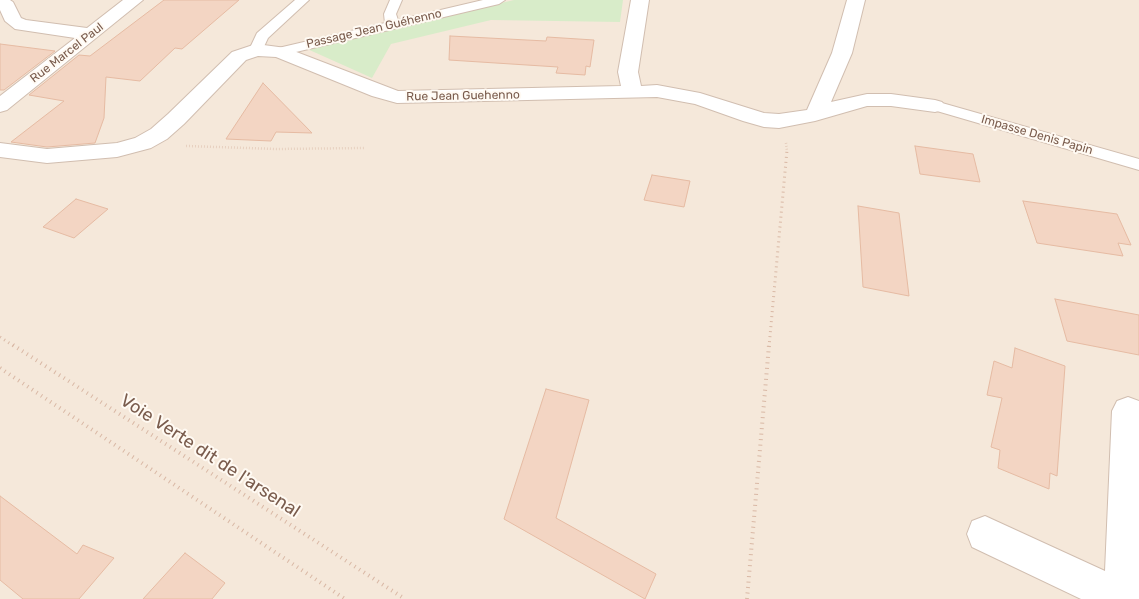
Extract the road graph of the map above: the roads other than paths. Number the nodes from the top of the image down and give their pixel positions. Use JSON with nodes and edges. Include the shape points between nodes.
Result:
{"nodes":[{"id":1,"x":134,"y":0,"type":"edge"},
{"id":2,"x":302,"y":0,"type":"edge"},
{"id":3,"x":396,"y":0,"type":"edge"},
{"id":4,"x":498,"y":0,"type":"edge"},
{"id":5,"x":640,"y":0,"type":"edge"},
{"id":6,"x":856,"y":0,"type":"edge"},
{"id":7,"x":0,"y":1,"type":"edge"},
{"id":8,"x":392,"y":25,"type":"junction"},
{"id":9,"x":90,"y":34,"type":"junction"},
{"id":10,"x":256,"y":50,"type":"junction"},
{"id":11,"x":279,"y":52,"type":"junction"},
{"id":12,"x":632,"y":92,"type":"junction"},
{"id":13,"x":0,"y":106,"type":"edge"},
{"id":14,"x":934,"y":106,"type":"joint"},
{"id":15,"x":815,"y":115,"type":"junction"},
{"id":16,"x":0,"y":150,"type":"edge"},
{"id":17,"x":1139,"y":165,"type":"edge"},
{"id":18,"x":1128,"y":411,"type":"dead end"},
{"id":19,"x":985,"y":534,"type":"dead end"},
{"id":20,"x":1122,"y":599,"type":"edge"}],
"edges":[{"from":1,"to":9,"type":"street","name":"Rue Marcel Paul"},
{"from":2,"to":10,"type":"lane","via":[[262,36]]},
{"from":3,"to":8,"type":"lane","via":[[390,14]]},
{"from":4,"to":8,"type":"lane","name":"Passage Jean Guéhenno"},
{"from":5,"to":12,"type":"street","via":[[628,72]]},
{"from":6,"to":15,"type":"street","via":[[842,53]]},
{"from":7,"to":9,"type":"street","via":[[7,6],[14,21],[21,25]]},
{"from":8,"to":11,"type":"lane","name":"Passage Jean Guéhenno"},
{"from":9,"to":13,"type":"street","name":"Rue Marcel Paul"},
{"from":10,"to":11,"type":"street","name":"Rue Jean Guehenno"},
{"from":10,"to":16,"type":"street","via":[[239,56],[176,119],[143,143],[117,150],[48,156]]},
{"from":11,"to":12,"type":"street","name":"Rue Jean Guehenno","via":[[397,97]]},
{"from":12,"to":15,"type":"street","name":"Rue Jean Guehenno","via":[[681,94],[743,115],[779,121]]},
{"from":14,"to":15,"type":"street","name":"Rue Jean Guehenno","via":[[867,100]]},
{"from":14,"to":17,"type":"lane","name":"Impasse Denis Papin"},
{"from":18,"to":20,"type":"street"},
{"from":19,"to":20,"type":"street"}]}
